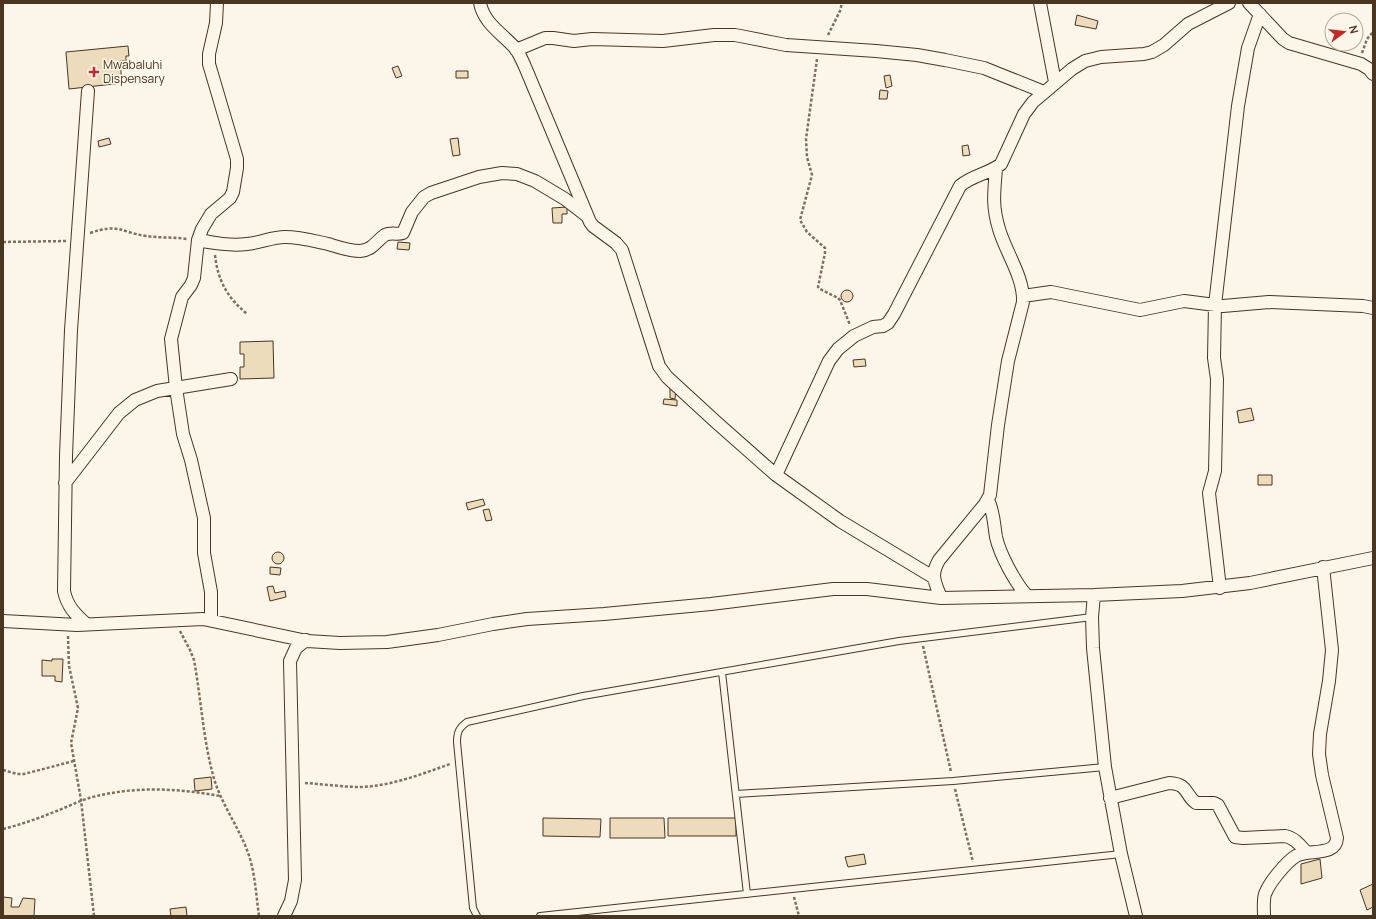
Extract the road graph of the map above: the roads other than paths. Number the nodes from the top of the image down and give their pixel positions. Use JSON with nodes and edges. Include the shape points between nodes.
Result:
{"nodes":[{"id":1,"x":217,"y":3,"type":"edge"},
{"id":2,"x":480,"y":3,"type":"edge"},
{"id":3,"x":1040,"y":3,"type":"edge"},
{"id":4,"x":1229,"y":3,"type":"edge"},
{"id":5,"x":1249,"y":3,"type":"edge"},
{"id":6,"x":1260,"y":14,"type":"junction"},
{"id":7,"x":516,"y":50,"type":"junction"},
{"id":8,"x":1373,"y":74,"type":"edge"},
{"id":9,"x":1055,"y":82,"type":"junction"},
{"id":10,"x":88,"y":91,"type":"dead end"},
{"id":11,"x":1044,"y":92,"type":"junction"},
{"id":12,"x":996,"y":169,"type":"junction"},
{"id":13,"x":587,"y":217,"type":"junction"},
{"id":14,"x":198,"y":240,"type":"junction"},
{"id":15,"x":1023,"y":296,"type":"junction"},
{"id":16,"x":1215,"y":305,"type":"junction"},
{"id":17,"x":1373,"y":308,"type":"edge"},
{"id":18,"x":231,"y":379,"type":"dead end"},
{"id":19,"x":176,"y":388,"type":"junction"},
{"id":20,"x":776,"y":474,"type":"junction"},
{"id":21,"x":65,"y":483,"type":"junction"},
{"id":22,"x":988,"y":500,"type":"junction"},
{"id":23,"x":1373,"y":558,"type":"edge"},
{"id":24,"x":1323,"y":567,"type":"junction"},
{"id":25,"x":933,"y":577,"type":"junction"},
{"id":26,"x":1220,"y":588,"type":"junction"},
{"id":27,"x":1027,"y":596,"type":"junction"},
{"id":28,"x":1094,"y":596,"type":"junction"},
{"id":29,"x":941,"y":598,"type":"junction"},
{"id":30,"x":1092,"y":617,"type":"junction"},
{"id":31,"x":211,"y":620,"type":"junction"},
{"id":32,"x":3,"y":621,"type":"edge"},
{"id":33,"x":86,"y":624,"type":"junction"},
{"id":34,"x":306,"y":640,"type":"junction"},
{"id":35,"x":722,"y":672,"type":"junction"},
{"id":36,"x":1105,"y":767,"type":"junction"},
{"id":37,"x":736,"y":794,"type":"junction"},
{"id":38,"x":1110,"y":798,"type":"junction"},
{"id":39,"x":1306,"y":852,"type":"junction"},
{"id":40,"x":1122,"y":854,"type":"junction"},
{"id":41,"x":748,"y":894,"type":"junction"},
{"id":42,"x":284,"y":916,"type":"edge"},
{"id":43,"x":477,"y":916,"type":"edge"},
{"id":44,"x":540,"y":916,"type":"edge"},
{"id":45,"x":1136,"y":916,"type":"edge"},
{"id":46,"x":1264,"y":916,"type":"edge"}],
"edges":[{"from":1,"to":14,"type":"street","via":[[209,64],[233,142],[237,168],[230,198],[211,214]]},
{"from":2,"to":7,"type":"street","via":[[490,24]]},
{"from":3,"to":9,"type":"street"},
{"from":4,"to":9,"type":"street","via":[[1188,24],[1152,52],[1085,61]]},
{"from":5,"to":6,"type":"street"},
{"from":6,"to":8,"type":"street","via":[[1289,43],[1361,64]]},
{"from":6,"to":16,"type":"street","via":[[1248,48],[1238,106]]},
{"from":7,"to":11,"type":"street","via":[[545,38],[574,41],[663,41],[729,34],[786,45],[917,55],[984,68]]},
{"from":7,"to":13,"type":"street","via":[[535,87]]},
{"from":9,"to":11,"type":"street"},
{"from":10,"to":21,"type":"street","via":[[71,330]]},
{"from":11,"to":12,"type":"street","via":[[1024,114],[1001,164]]},
{"from":12,"to":15,"type":"street","via":[[993,199],[995,214]]},
{"from":12,"to":20,"type":"street","via":[[960,186],[888,323],[854,336],[838,349],[829,361]]},
{"from":13,"to":14,"type":"street","via":[[535,181],[517,174],[502,173],[478,177],[431,193],[424,197],[412,212],[403,233],[385,235],[367,250],[353,251],[286,237],[246,244]]},
{"from":13,"to":20,"type":"street","via":[[593,226],[622,250],[659,366],[667,378]]},
{"from":14,"to":19,"type":"street","via":[[194,278],[182,297],[172,333]]},
{"from":15,"to":16,"type":"street","via":[[1051,292],[1140,310],[1184,301]]},
{"from":15,"to":22,"type":"street","via":[[1008,361]]},
{"from":16,"to":17,"type":"street","via":[[1269,302]]},
{"from":16,"to":26,"type":"street","via":[[1215,472],[1209,492]]},
{"from":18,"to":19,"type":"street"},
{"from":19,"to":21,"type":"street","via":[[157,391],[128,405]]},
{"from":19,"to":31,"type":"street","via":[[183,434],[204,518],[204,553],[211,592]]},
{"from":20,"to":25,"type":"street","via":[[840,521]]},
{"from":21,"to":33,"type":"street","via":[[64,591],[68,605]]},
{"from":22,"to":25,"type":"street","via":[[939,560]]},
{"from":22,"to":27,"type":"street","via":[[999,547]]},
{"from":23,"to":24,"type":"street"},
{"from":24,"to":26,"type":"street"},
{"from":24,"to":39,"type":"street","via":[[1332,650],[1319,754],[1337,843],[1327,850]]},
{"from":25,"to":29,"type":"street"},
{"from":26,"to":28,"type":"street"},
{"from":27,"to":28,"type":"street"},
{"from":27,"to":29,"type":"street"},
{"from":28,"to":30,"type":"street"},
{"from":29,"to":34,"type":"street","via":[[867,589],[833,589],[711,604],[527,619],[387,642],[340,643]]},
{"from":30,"to":35,"type":"lane","via":[[921,638]]},
{"from":30,"to":36,"type":"street","via":[[1093,655]]},
{"from":31,"to":33,"type":"street"},
{"from":31,"to":34,"type":"street"},
{"from":32,"to":33,"type":"street"},
{"from":34,"to":42,"type":"street","via":[[296,648],[290,661],[294,880],[291,901]]},
{"from":35,"to":37,"type":"lane"},
{"from":35,"to":43,"type":"lane","via":[[583,696],[467,722],[460,727],[457,734],[458,761],[473,908]]},
{"from":36,"to":37,"type":"lane","via":[[954,781]]},
{"from":36,"to":38,"type":"street"},
{"from":37,"to":41,"type":"lane"},
{"from":38,"to":39,"type":"street","via":[[1174,783],[1181,785],[1196,803],[1218,805],[1234,837],[1290,837]]},
{"from":38,"to":40,"type":"street"},
{"from":39,"to":46,"type":"street","via":[[1287,863],[1270,886],[1265,895]]},
{"from":40,"to":41,"type":"lane"},
{"from":40,"to":45,"type":"street"},
{"from":41,"to":44,"type":"lane"}]}
